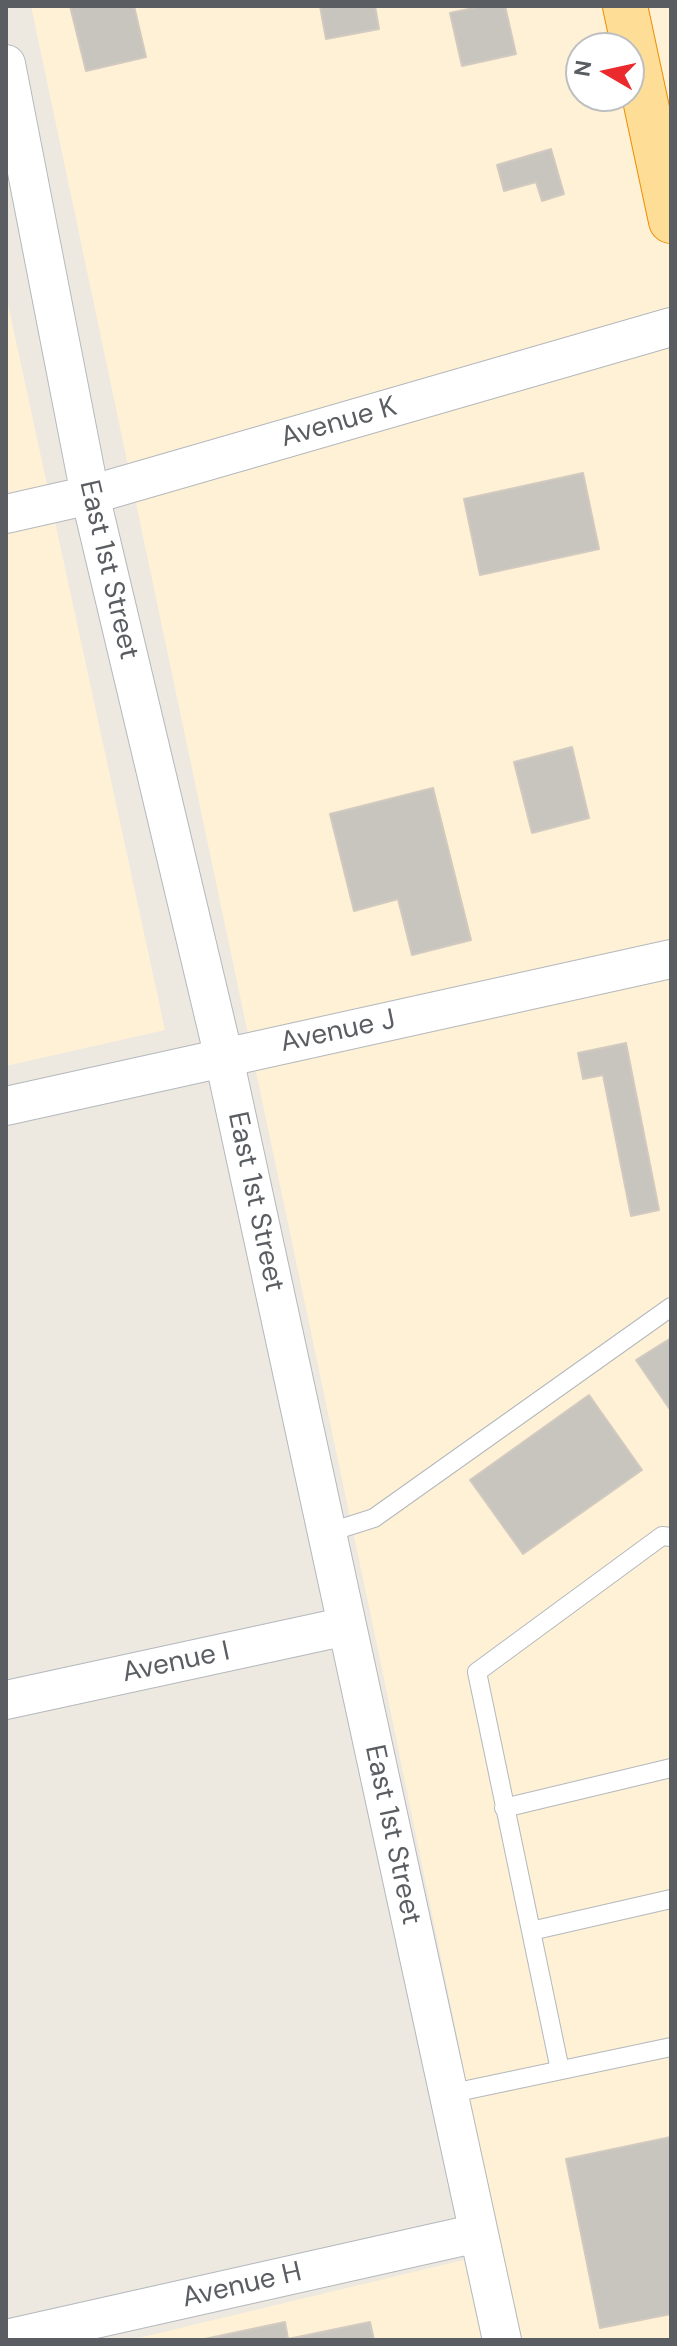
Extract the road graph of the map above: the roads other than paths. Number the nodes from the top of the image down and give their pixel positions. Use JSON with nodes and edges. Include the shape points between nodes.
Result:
{"nodes":[{"id":1,"x":625,"y":6,"type":"edge"},
{"id":2,"x":6,"y":64,"type":"edge"},
{"id":3,"x":671,"y":221,"type":"edge"},
{"id":4,"x":671,"y":327,"type":"edge"},
{"id":5,"x":90,"y":495,"type":"junction"},
{"id":6,"x":6,"y":514,"type":"edge"},
{"id":7,"x":671,"y":959,"type":"edge"},
{"id":8,"x":224,"y":1058,"type":"junction"},
{"id":9,"x":6,"y":1106,"type":"edge"},
{"id":10,"x":671,"y":1307,"type":"edge"},
{"id":11,"x":327,"y":1533,"type":"junction"},
{"id":12,"x":671,"y":1537,"type":"edge"},
{"id":13,"x":347,"y":1626,"type":"junction"},
{"id":14,"x":6,"y":1700,"type":"edge"},
{"id":15,"x":671,"y":1768,"type":"edge"},
{"id":16,"x":504,"y":1808,"type":"junction"},
{"id":17,"x":671,"y":1899,"type":"edge"},
{"id":18,"x":531,"y":1931,"type":"junction"},
{"id":19,"x":671,"y":2047,"type":"edge"},
{"id":20,"x":560,"y":2070,"type":"junction"},
{"id":21,"x":448,"y":2094,"type":"junction"},
{"id":22,"x":478,"y":2233,"type":"junction"},
{"id":23,"x":6,"y":2339,"type":"edge"},
{"id":24,"x":502,"y":2340,"type":"edge"}],
"edges":[{"from":1,"to":3,"type":"highway"},
{"from":2,"to":5,"type":"street","name":"East 1st Street"},
{"from":4,"to":5,"type":"street","name":"Avenue K"},
{"from":5,"to":6,"type":"street","name":"Avenue K"},
{"from":5,"to":8,"type":"street","name":"East 1st Street"},
{"from":7,"to":8,"type":"street","name":"Avenue J"},
{"from":8,"to":9,"type":"street","name":"Avenue J"},
{"from":8,"to":11,"type":"street","name":"East 1st Street"},
{"from":10,"to":11,"type":"lane","via":[[374,1518]]},
{"from":11,"to":13,"type":"street","name":"East 1st Street"},
{"from":12,"to":16,"type":"lane","via":[[662,1536],[477,1672]]},
{"from":13,"to":14,"type":"street","name":"Avenue I"},
{"from":13,"to":21,"type":"street","name":"East 1st Street"},
{"from":15,"to":16,"type":"lane"},
{"from":16,"to":18,"type":"lane"},
{"from":17,"to":18,"type":"lane"},
{"from":18,"to":20,"type":"lane"},
{"from":19,"to":20,"type":"lane"},
{"from":20,"to":21,"type":"lane"},
{"from":21,"to":22,"type":"street","name":"East 1st Street"},
{"from":22,"to":23,"type":"street","name":"Avenue H"},
{"from":22,"to":24,"type":"street","name":"East 1st Street"}]}
